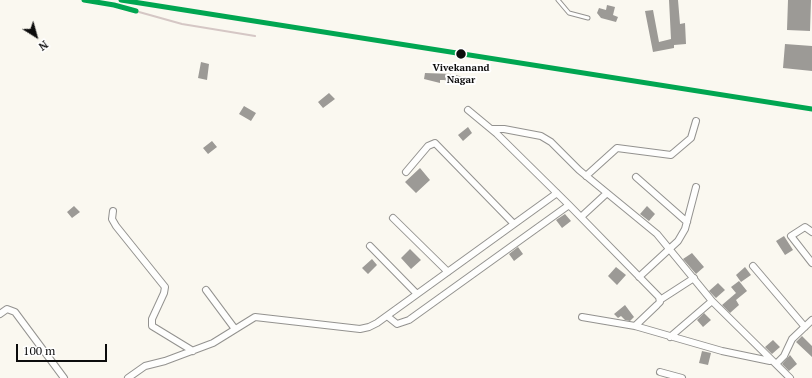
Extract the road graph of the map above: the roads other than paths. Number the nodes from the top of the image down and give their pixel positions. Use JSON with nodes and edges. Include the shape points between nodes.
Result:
{"nodes":[{"id":1,"x":558,"y":0,"type":"edge"},
{"id":2,"x":588,"y":18,"type":"dead end"},
{"id":3,"x":468,"y":110,"type":"dead end"},
{"id":4,"x":696,"y":121,"type":"dead end"},
{"id":5,"x":492,"y":130,"type":"junction"},
{"id":6,"x":406,"y":172,"type":"dead end"},
{"id":7,"x":586,"y":176,"type":"junction"},
{"id":8,"x":636,"y":177,"type":"dead end"},
{"id":9,"x":696,"y":187,"type":"dead end"},
{"id":10,"x":557,"y":193,"type":"junction"},
{"id":11,"x":607,"y":193,"type":"junction"},
{"id":12,"x":569,"y":205,"type":"junction"},
{"id":13,"x":113,"y":211,"type":"dead end"},
{"id":14,"x":581,"y":217,"type":"junction"},
{"id":15,"x":393,"y":218,"type":"dead end"},
{"id":16,"x":687,"y":222,"type":"junction"},
{"id":17,"x":514,"y":224,"type":"junction"},
{"id":18,"x":812,"y":232,"type":"edge"},
{"id":19,"x":370,"y":246,"type":"dead end"},
{"id":20,"x":670,"y":250,"type":"junction"},
{"id":21,"x":812,"y":263,"type":"edge"},
{"id":22,"x":753,"y":266,"type":"dead end"},
{"id":23,"x":448,"y":272,"type":"junction"},
{"id":24,"x":639,"y":277,"type":"junction"},
{"id":25,"x":694,"y":278,"type":"junction"},
{"id":26,"x":206,"y":290,"type":"dead end"},
{"id":27,"x":417,"y":294,"type":"junction"},
{"id":28,"x":660,"y":300,"type":"junction"},
{"id":29,"x":712,"y":301,"type":"junction"},
{"id":30,"x":0,"y":314,"type":"edge"},
{"id":31,"x":387,"y":316,"type":"junction"},
{"id":32,"x":582,"y":317,"type":"dead end"},
{"id":33,"x":809,"y":325,"type":"edge"},
{"id":34,"x":635,"y":326,"type":"junction"},
{"id":35,"x":235,"y":328,"type":"junction"},
{"id":36,"x":670,"y":337,"type":"junction"},
{"id":37,"x":193,"y":351,"type":"junction"},
{"id":38,"x":773,"y":362,"type":"junction"},
{"id":39,"x":660,"y":372,"type":"dead end"},
{"id":40,"x":64,"y":378,"type":"edge"},
{"id":41,"x":128,"y":378,"type":"edge"},
{"id":42,"x":682,"y":378,"type":"edge"},
{"id":43,"x":790,"y":378,"type":"edge"}],
"edges":[{"from":1,"to":2,"type":"lane","via":[[569,13]]},
{"from":3,"to":5,"type":"street"},
{"from":4,"to":7,"type":"street","via":[[691,138],[672,155],[617,148]]},
{"from":5,"to":7,"type":"street","via":[[504,129],[547,138]]},
{"from":5,"to":10,"type":"street"},
{"from":6,"to":17,"type":"street","via":[[428,146],[435,143]]},
{"from":7,"to":11,"type":"street"},
{"from":8,"to":16,"type":"street"},
{"from":9,"to":16,"type":"street"},
{"from":10,"to":12,"type":"street"},
{"from":10,"to":17,"type":"street"},
{"from":11,"to":14,"type":"street"},
{"from":11,"to":20,"type":"street","via":[[657,234]]},
{"from":12,"to":14,"type":"street"},
{"from":12,"to":31,"type":"street","via":[[409,320],[397,324]]},
{"from":13,"to":37,"type":"street","via":[[112,218],[116,226],[165,287],[152,319],[152,326]]},
{"from":14,"to":24,"type":"street"},
{"from":15,"to":23,"type":"street"},
{"from":16,"to":20,"type":"street","via":[[678,241]]},
{"from":17,"to":23,"type":"street"},
{"from":18,"to":21,"type":"street","via":[[804,227],[791,236]]},
{"from":19,"to":27,"type":"street"},
{"from":20,"to":24,"type":"street"},
{"from":20,"to":25,"type":"street"},
{"from":22,"to":33,"type":"street"},
{"from":23,"to":27,"type":"street"},
{"from":24,"to":28,"type":"street"},
{"from":25,"to":28,"type":"street"},
{"from":25,"to":29,"type":"street"},
{"from":26,"to":35,"type":"street"},
{"from":27,"to":31,"type":"street"},
{"from":28,"to":34,"type":"street"},
{"from":29,"to":36,"type":"street"},
{"from":29,"to":38,"type":"street","via":[[755,341]]},
{"from":30,"to":40,"type":"street","via":[[7,309],[15,312]]},
{"from":31,"to":35,"type":"street","via":[[360,329],[259,316]]},
{"from":32,"to":34,"type":"street"},
{"from":33,"to":38,"type":"street","via":[[792,339],[784,356]]},
{"from":34,"to":36,"type":"street"},
{"from":35,"to":37,"type":"street","via":[[213,343]]},
{"from":36,"to":38,"type":"street"},
{"from":37,"to":41,"type":"street","via":[[145,366]]},
{"from":38,"to":43,"type":"street"},
{"from":39,"to":42,"type":"street"}]}
